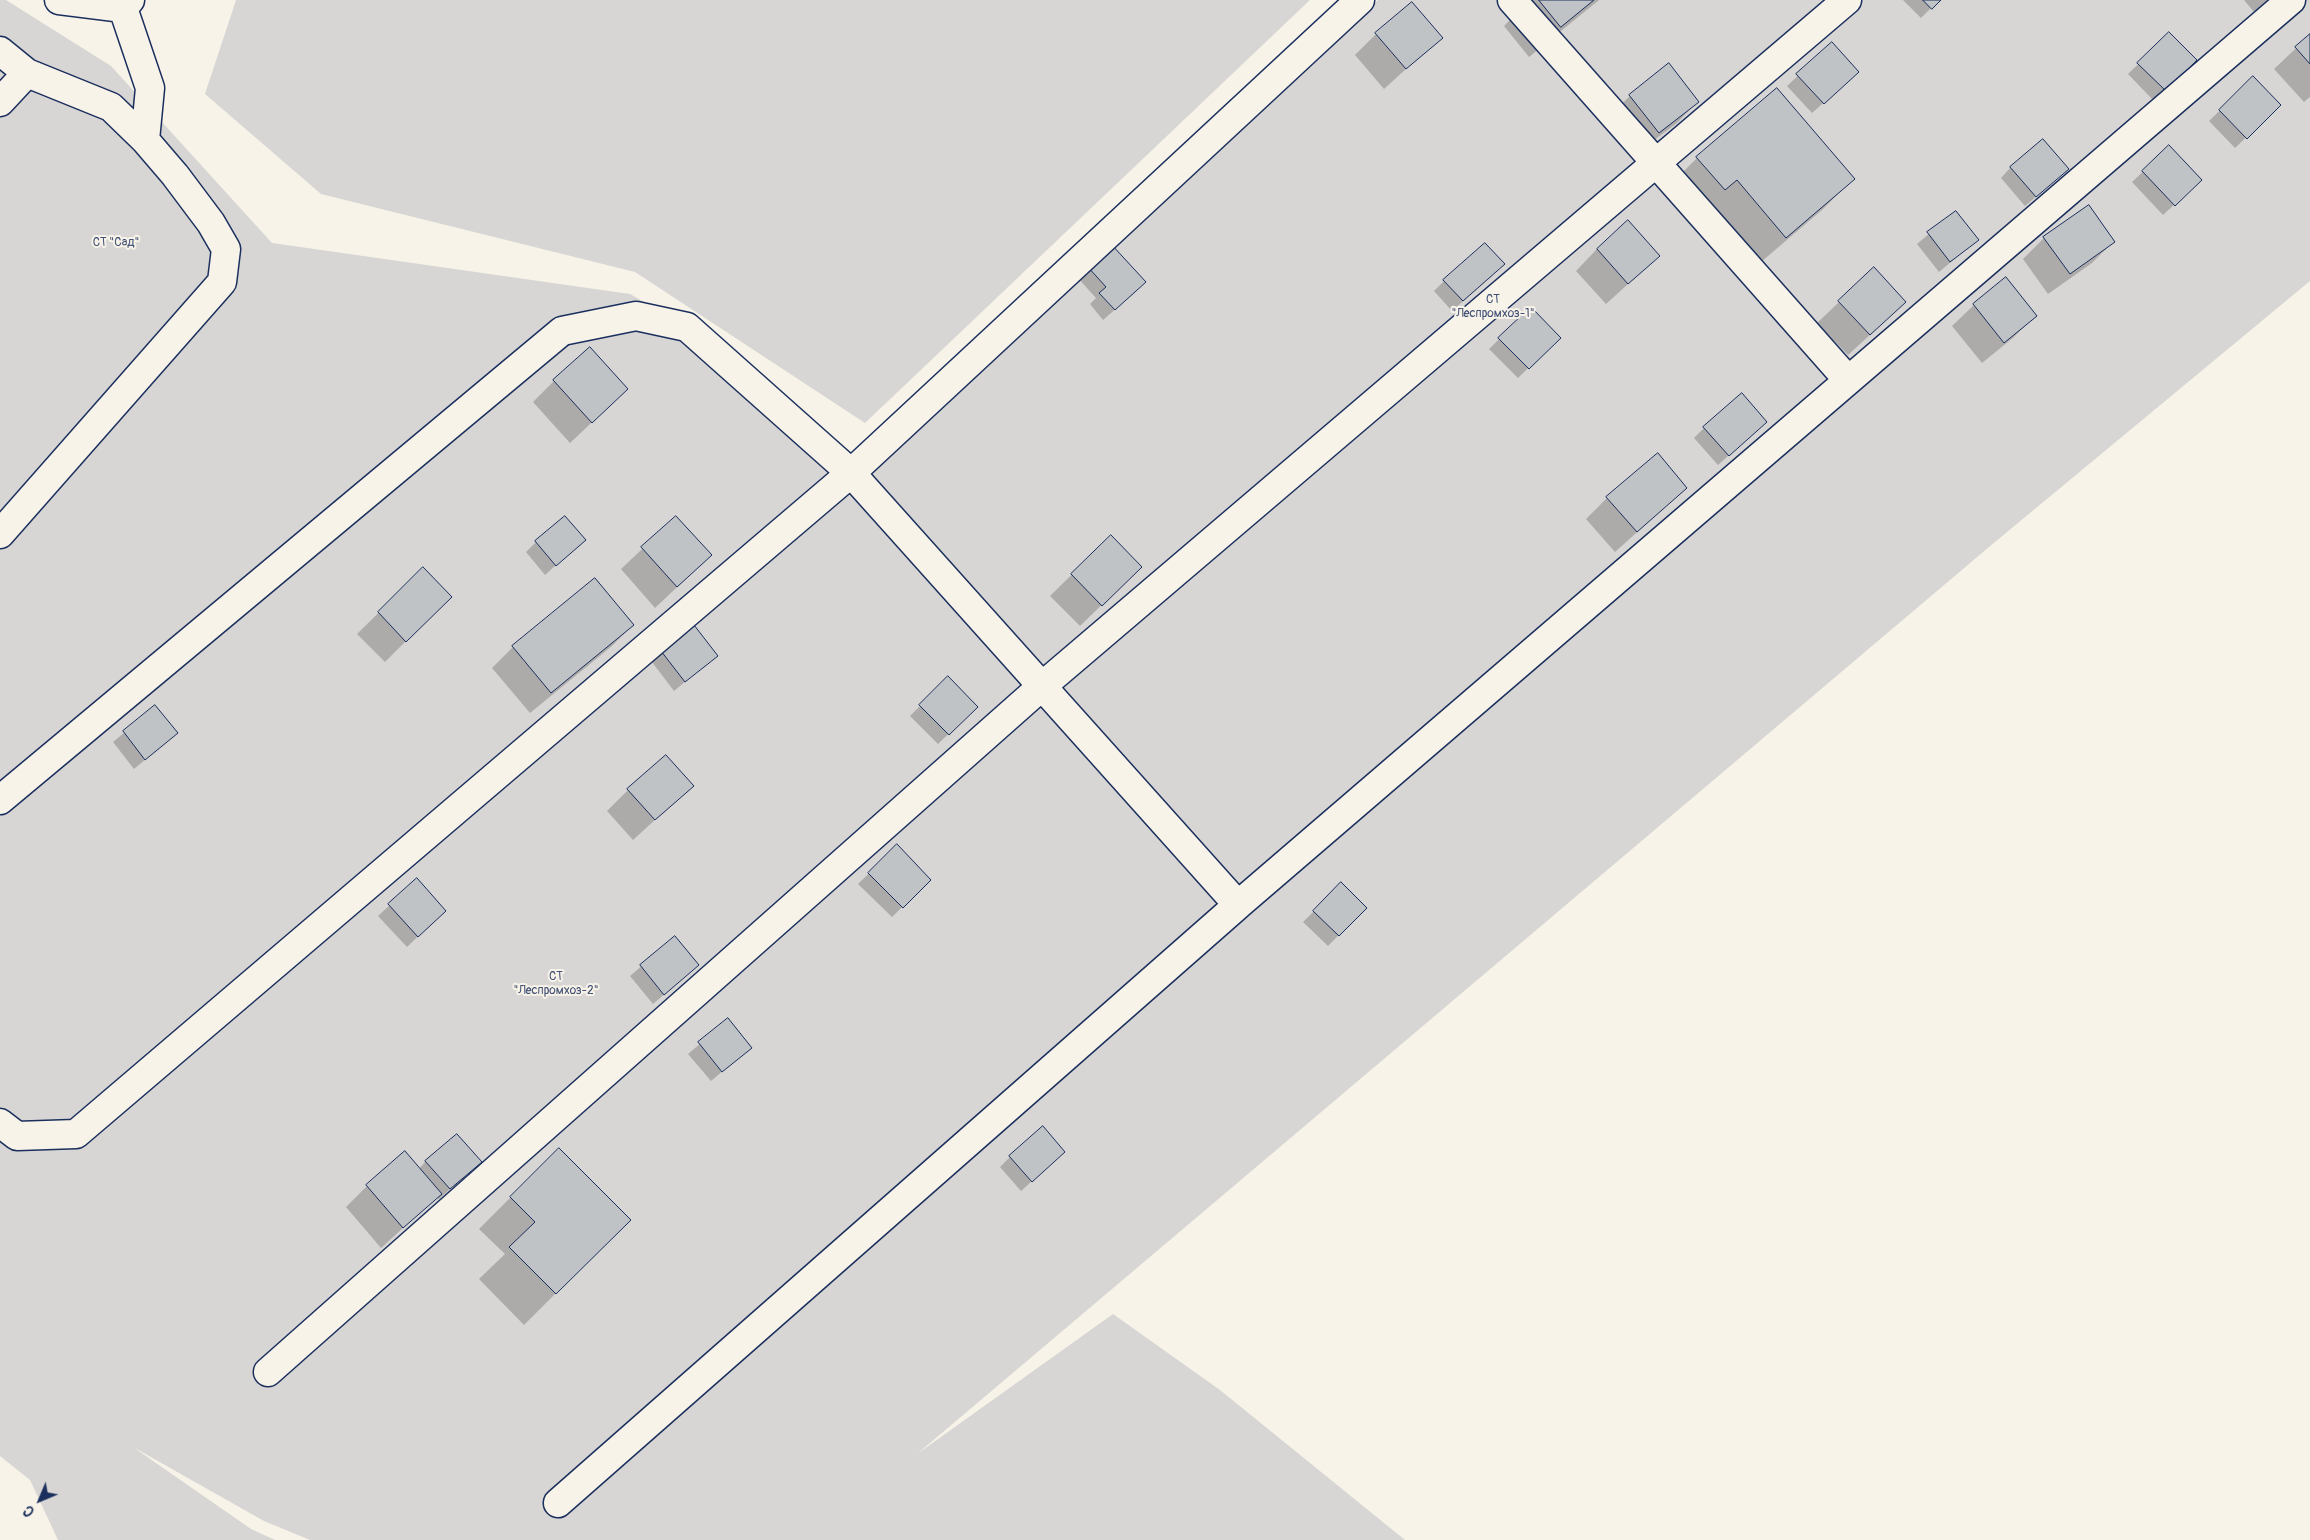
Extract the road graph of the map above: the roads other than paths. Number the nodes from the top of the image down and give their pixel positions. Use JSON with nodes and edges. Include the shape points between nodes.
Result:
{"nodes":[{"id":1,"x":59,"y":0,"type":"edge"},
{"id":2,"x":1360,"y":0,"type":"edge"},
{"id":3,"x":1512,"y":0,"type":"edge"},
{"id":4,"x":1847,"y":0,"type":"edge"},
{"id":5,"x":2291,"y":0,"type":"edge"},
{"id":6,"x":127,"y":4,"type":"edge"},
{"id":7,"x":0,"y":50,"type":"edge"},
{"id":8,"x":27,"y":73,"type":"junction"},
{"id":9,"x":0,"y":102,"type":"edge"},
{"id":10,"x":145,"y":140,"type":"junction"},
{"id":11,"x":1656,"y":163,"type":"junction"},
{"id":12,"x":1848,"y":380,"type":"junction"},
{"id":13,"x":851,"y":473,"type":"junction"},
{"id":14,"x":0,"y":534,"type":"edge"},
{"id":15,"x":1041,"y":688,"type":"junction"},
{"id":16,"x":0,"y":800,"type":"edge"},
{"id":17,"x":1238,"y":904,"type":"junction"},
{"id":18,"x":0,"y":1123,"type":"edge"},
{"id":19,"x":268,"y":1372,"type":"dead end"},
{"id":20,"x":558,"y":1503,"type":"dead end"}],
"edges":[{"from":1,"to":6,"type":"street"},
{"from":2,"to":13,"type":"street"},
{"from":3,"to":11,"type":"street"},
{"from":4,"to":11,"type":"street"},
{"from":5,"to":12,"type":"street"},
{"from":6,"to":10,"type":"street","via":[[150,88]]},
{"from":7,"to":8,"type":"street"},
{"from":8,"to":9,"type":"street"},
{"from":8,"to":10,"type":"street","via":[[111,106]]},
{"from":10,"to":14,"type":"street","via":[[211,223],[226,249],[222,282]]},
{"from":11,"to":12,"type":"street"},
{"from":11,"to":15,"type":"street"},
{"from":12,"to":17,"type":"street"},
{"from":13,"to":15,"type":"street"},
{"from":13,"to":16,"type":"street","via":[[687,327],[636,316],[562,331]]},
{"from":13,"to":18,"type":"street","via":[[76,1134],[17,1136]]},
{"from":15,"to":17,"type":"street"},
{"from":15,"to":19,"type":"street"},
{"from":17,"to":20,"type":"street"}]}
